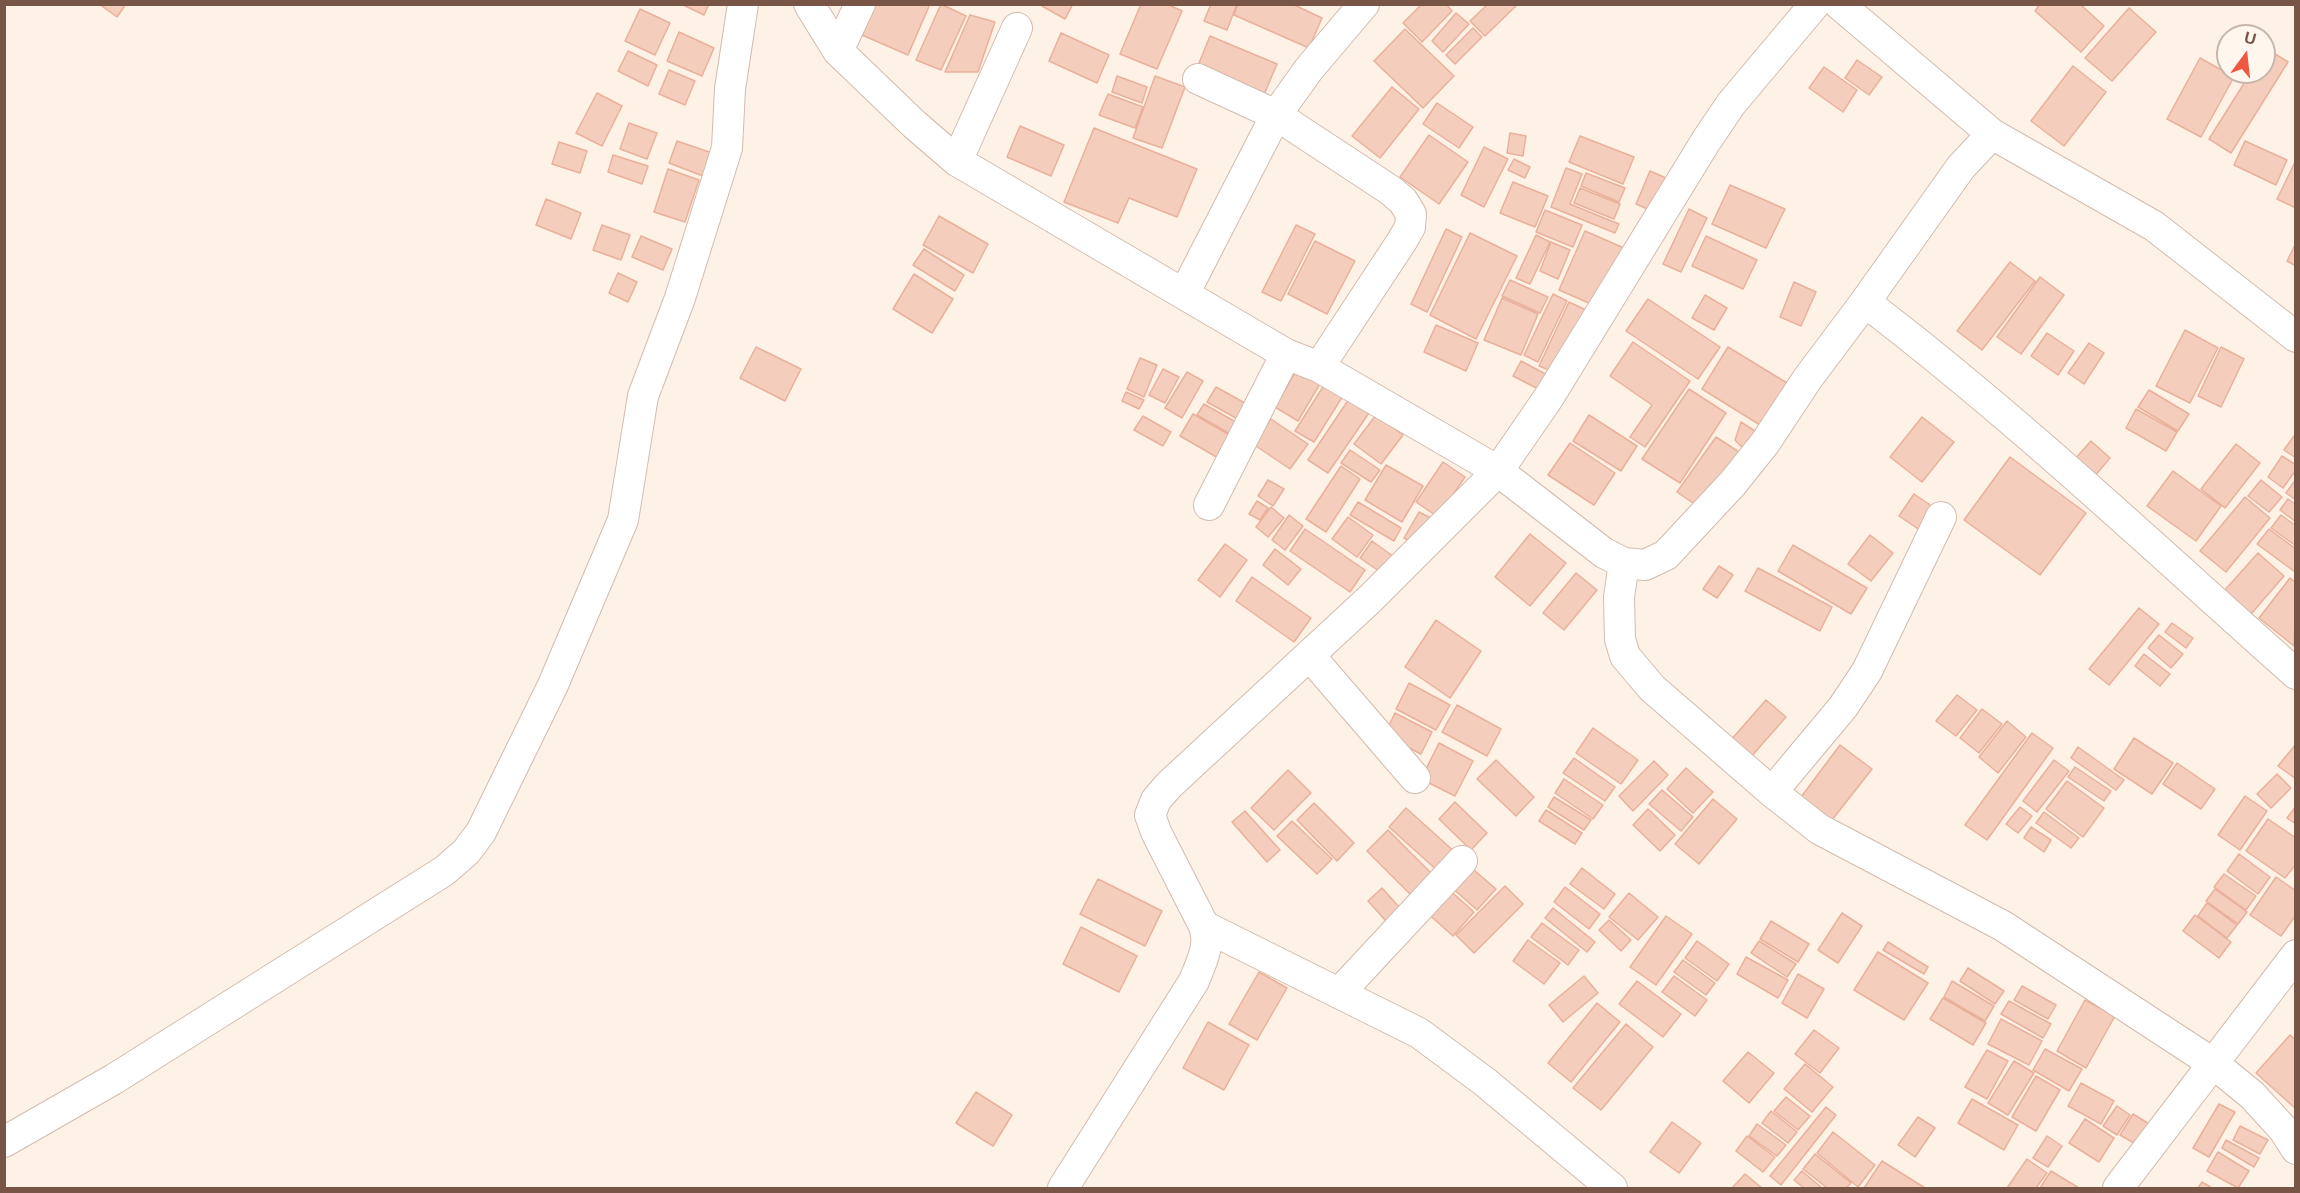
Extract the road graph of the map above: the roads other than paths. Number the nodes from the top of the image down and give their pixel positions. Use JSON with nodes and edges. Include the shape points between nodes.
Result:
{"nodes":[{"id":1,"x":743,"y":4,"type":"edge"},
{"id":2,"x":809,"y":4,"type":"edge"},
{"id":3,"x":860,"y":4,"type":"edge"},
{"id":4,"x":1365,"y":4,"type":"edge"},
{"id":5,"x":1815,"y":4,"type":"edge"},
{"id":6,"x":1839,"y":4,"type":"edge"},
{"id":7,"x":1017,"y":28,"type":"dead end"},
{"id":8,"x":838,"y":51,"type":"junction"},
{"id":9,"x":1198,"y":79,"type":"dead end"},
{"id":10,"x":1276,"y":116,"type":"junction"},
{"id":11,"x":1992,"y":134,"type":"junction"},
{"id":12,"x":957,"y":161,"type":"junction"},
{"id":13,"x":1184,"y":294,"type":"junction"},
{"id":14,"x":1865,"y":302,"type":"junction"},
{"id":15,"x":2295,"y":337,"type":"edge"},
{"id":16,"x":1286,"y":354,"type":"junction"},
{"id":17,"x":1319,"y":368,"type":"junction"},
{"id":18,"x":1498,"y":471,"type":"junction"},
{"id":19,"x":1209,"y":505,"type":"dead end"},
{"id":20,"x":1941,"y":517,"type":"dead end"},
{"id":21,"x":1624,"y":563,"type":"junction"},
{"id":22,"x":1309,"y":655,"type":"junction"},
{"id":23,"x":2295,"y":674,"type":"edge"},
{"id":24,"x":1415,"y":778,"type":"dead end"},
{"id":25,"x":1772,"y":792,"type":"junction"},
{"id":26,"x":1462,"y":861,"type":"dead end"},
{"id":27,"x":1204,"y":926,"type":"junction"},
{"id":28,"x":2295,"y":955,"type":"edge"},
{"id":29,"x":1340,"y":992,"type":"junction"},
{"id":30,"x":2214,"y":1064,"type":"junction"},
{"id":31,"x":4,"y":1142,"type":"edge"},
{"id":32,"x":2295,"y":1149,"type":"edge"},
{"id":33,"x":1064,"y":1188,"type":"edge"},
{"id":34,"x":1612,"y":1188,"type":"edge"},
{"id":35,"x":2118,"y":1188,"type":"edge"}],
"edges":[{"from":1,"to":31,"type":"street","via":[[730,89],[728,148],[680,298],[643,396],[623,520],[553,685],[481,832],[444,871],[114,1078]]},
{"from":2,"to":8,"type":"street"},
{"from":3,"to":8,"type":"street"},
{"from":4,"to":10,"type":"street","via":[[1309,69]]},
{"from":5,"to":18,"type":"street","via":[[1731,104],[1549,397]]},
{"from":6,"to":11,"type":"street"},
{"from":7,"to":12,"type":"street"},
{"from":8,"to":12,"type":"street"},
{"from":9,"to":10,"type":"street"},
{"from":10,"to":13,"type":"street"},
{"from":10,"to":17,"type":"street","via":[[1390,190],[1411,213],[1410,227],[1402,241]]},
{"from":11,"to":14,"type":"street","via":[[1961,167]]},
{"from":11,"to":15,"type":"street","via":[[2154,226]]},
{"from":12,"to":13,"type":"street"},
{"from":13,"to":16,"type":"street"},
{"from":14,"to":21,"type":"street","via":[[1766,443],[1666,555],[1645,565]]},
{"from":14,"to":23,"type":"street","via":[[1998,409]]},
{"from":16,"to":17,"type":"street"},
{"from":16,"to":19,"type":"street"},
{"from":17,"to":18,"type":"street"},
{"from":18,"to":21,"type":"street","via":[[1604,553]]},
{"from":18,"to":22,"type":"street"},
{"from":20,"to":25,"type":"street","via":[[1867,671],[1843,707]]},
{"from":21,"to":25,"type":"street","via":[[1619,623],[1625,657],[1652,688]]},
{"from":22,"to":24,"type":"street"},
{"from":22,"to":27,"type":"street","via":[[1169,785],[1150,815]]},
{"from":25,"to":30,"type":"street","via":[[1819,829],[2002,926]]},
{"from":26,"to":29,"type":"street"},
{"from":27,"to":29,"type":"street"},
{"from":27,"to":33,"type":"street","via":[[1206,945],[1194,981]]},
{"from":28,"to":30,"type":"street"},
{"from":29,"to":34,"type":"street","via":[[1419,1033],[1485,1082]]},
{"from":30,"to":32,"type":"street","via":[[2252,1095]]},
{"from":30,"to":35,"type":"street"}]}
